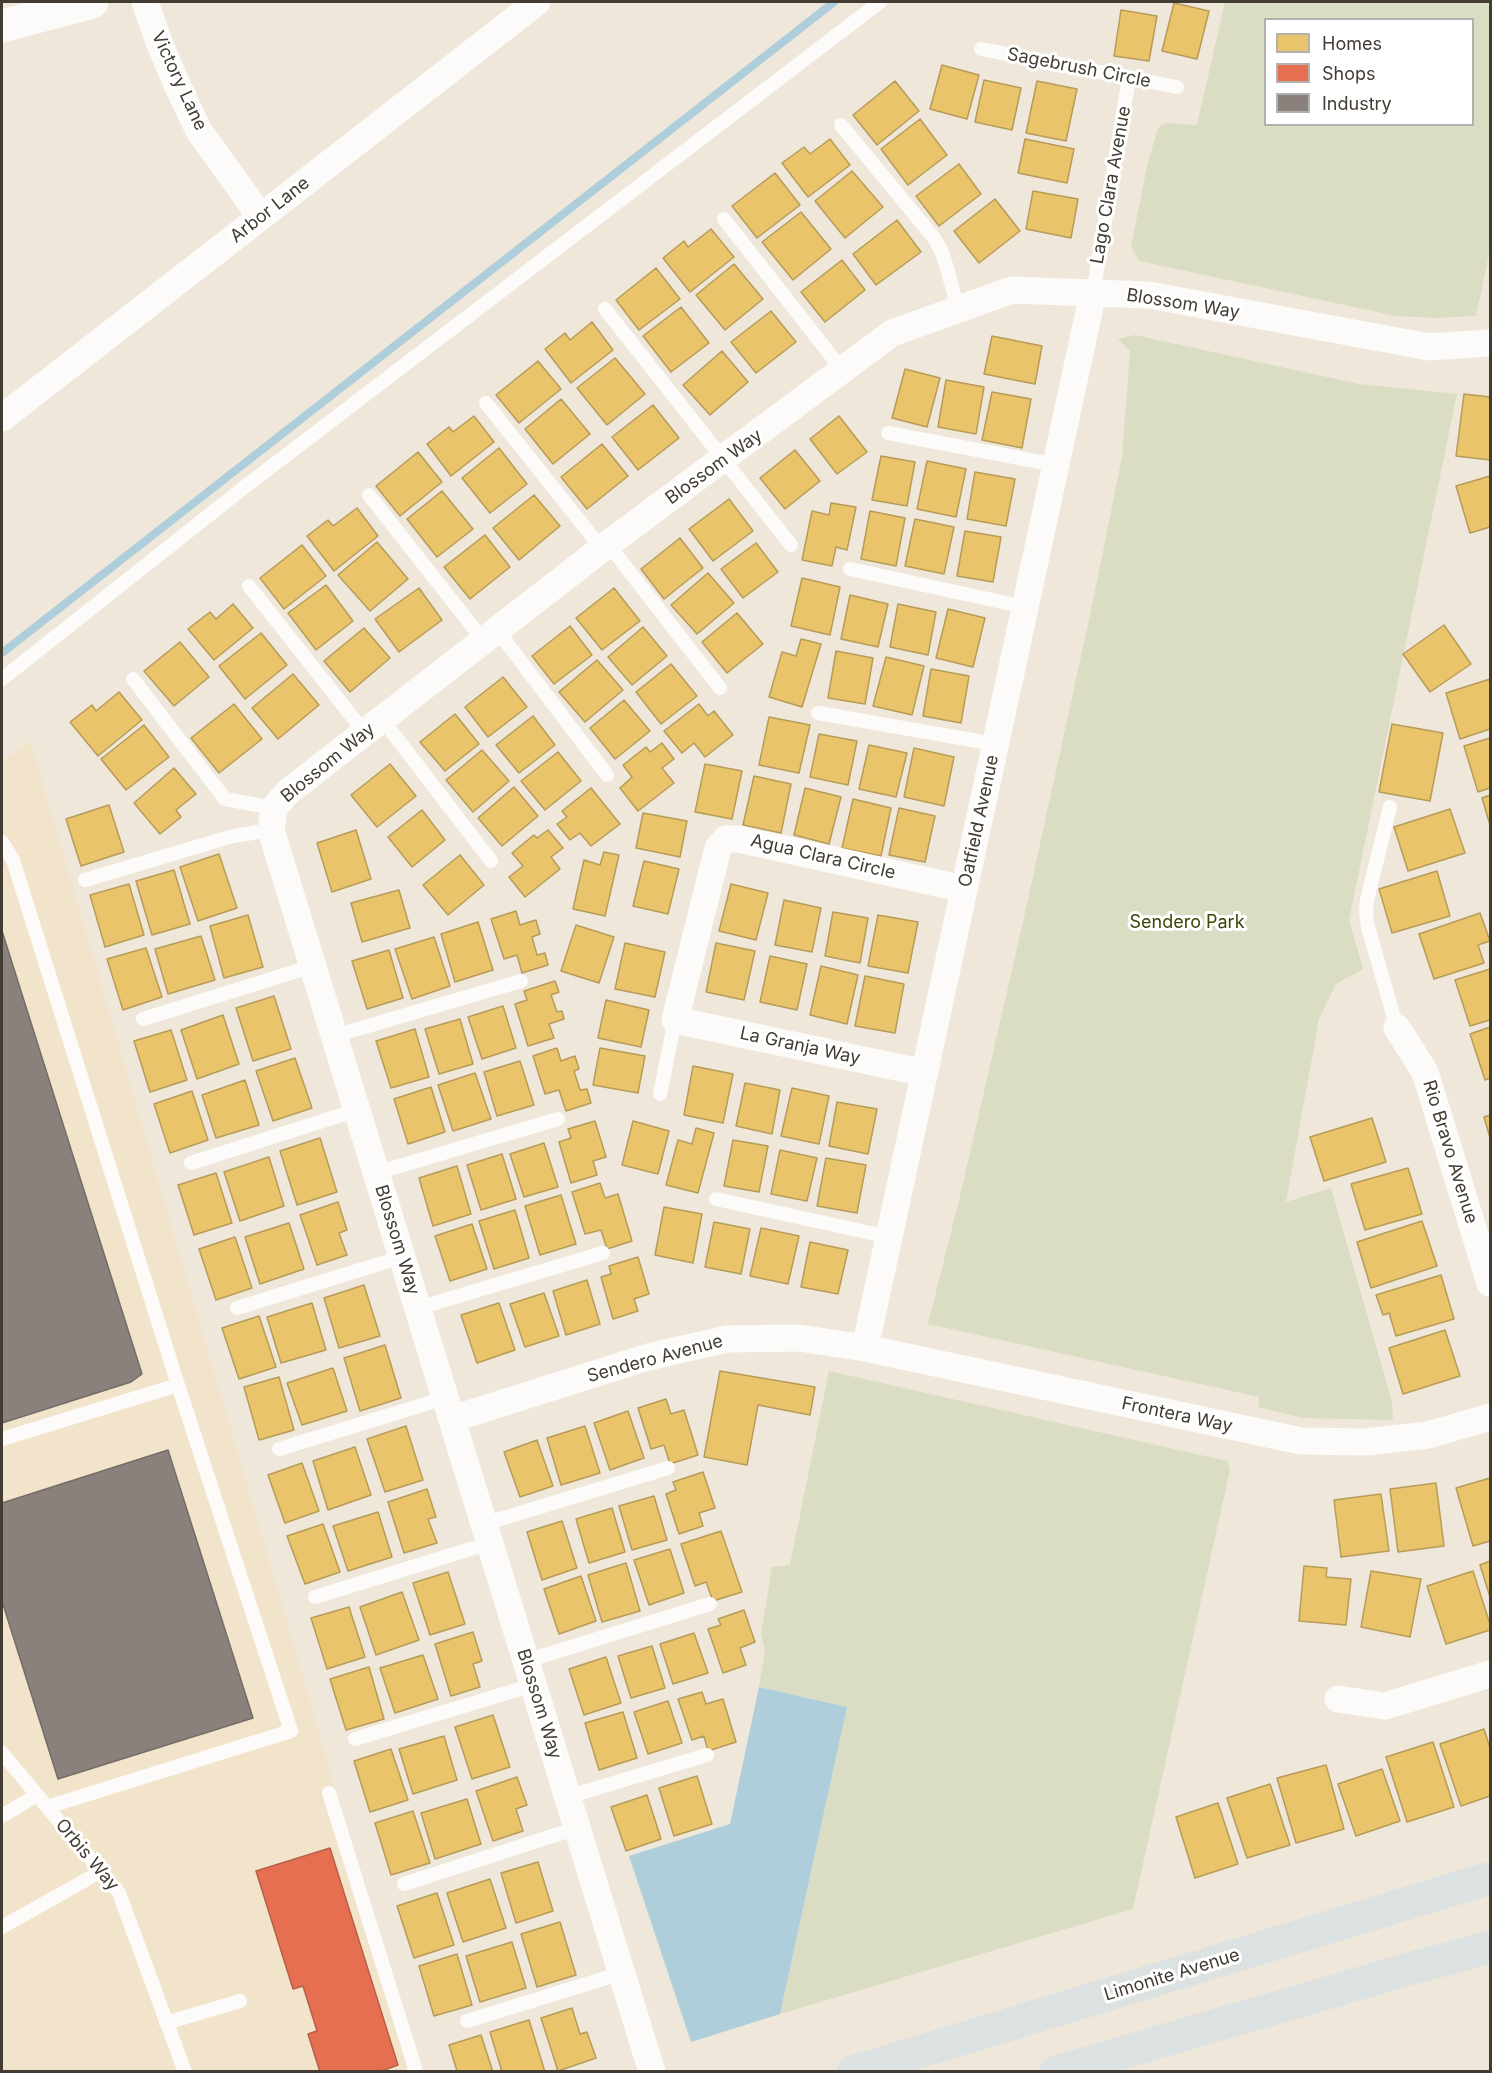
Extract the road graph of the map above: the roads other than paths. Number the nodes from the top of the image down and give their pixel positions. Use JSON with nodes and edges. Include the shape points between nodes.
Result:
{"nodes":[{"id":1,"x":92,"y":2,"type":"edge"},
{"id":2,"x":145,"y":2,"type":"edge"},
{"id":3,"x":537,"y":2,"type":"edge"},
{"id":4,"x":880,"y":2,"type":"edge"},
{"id":5,"x":2,"y":26,"type":"edge"},
{"id":6,"x":981,"y":49,"type":"dead end"},
{"id":7,"x":1129,"y":78,"type":"junction"},
{"id":8,"x":1177,"y":87,"type":"dead end"},
{"id":9,"x":841,"y":125,"type":"dead end"},
{"id":10,"x":261,"y":217,"type":"junction"},
{"id":11,"x":724,"y":219,"type":"dead end"},
{"id":12,"x":1093,"y":293,"type":"junction"},
{"id":13,"x":605,"y":309,"type":"dead end"},
{"id":14,"x":958,"y":309,"type":"junction"},
{"id":15,"x":1491,"y":343,"type":"edge"},
{"id":16,"x":843,"y":371,"type":"junction"},
{"id":17,"x":486,"y":403,"type":"dead end"},
{"id":18,"x":6,"y":404,"type":"edge"},
{"id":19,"x":888,"y":433,"type":"dead end"},
{"id":20,"x":724,"y":460,"type":"junction"},
{"id":21,"x":1056,"y":465,"type":"junction"},
{"id":22,"x":369,"y":495,"type":"dead end"},
{"id":23,"x":790,"y":544,"type":"dead end"},
{"id":24,"x":605,"y":547,"type":"junction"},
{"id":25,"x":850,"y":569,"type":"dead end"},
{"id":26,"x":249,"y":586,"type":"dead end"},
{"id":27,"x":1025,"y":607,"type":"junction"},
{"id":28,"x":490,"y":635,"type":"junction"},
{"id":29,"x":2,"y":679,"type":"edge"},
{"id":30,"x":133,"y":679,"type":"dead end"},
{"id":31,"x":720,"y":688,"type":"dead end"},
{"id":32,"x":818,"y":713,"type":"dead end"},
{"id":33,"x":373,"y":726,"type":"junction"},
{"id":34,"x":995,"y":744,"type":"junction"},
{"id":35,"x":607,"y":775,"type":"dead end"},
{"id":36,"x":1390,"y":807,"type":"dead end"},
{"id":37,"x":272,"y":819,"type":"junction"},
{"id":38,"x":2,"y":842,"type":"edge"},
{"id":39,"x":491,"y":861,"type":"dead end"},
{"id":40,"x":85,"y":880,"type":"dead end"},
{"id":41,"x":964,"y":889,"type":"junction"},
{"id":42,"x":313,"y":966,"type":"junction"},
{"id":43,"x":521,"y":981,"type":"dead end"},
{"id":44,"x":143,"y":1019,"type":"dead end"},
{"id":45,"x":675,"y":1020,"type":"junction"},
{"id":46,"x":1397,"y":1028,"type":"joint"},
{"id":47,"x":334,"y":1036,"type":"junction"},
{"id":48,"x":925,"y":1072,"type":"junction"},
{"id":49,"x":660,"y":1094,"type":"dead end"},
{"id":50,"x":357,"y":1110,"type":"junction"},
{"id":51,"x":558,"y":1119,"type":"dead end"},
{"id":52,"x":191,"y":1163,"type":"dead end"},
{"id":53,"x":376,"y":1173,"type":"junction"},
{"id":54,"x":716,"y":1199,"type":"dead end"},
{"id":55,"x":889,"y":1237,"type":"junction"},
{"id":56,"x":603,"y":1253,"type":"dead end"},
{"id":57,"x":402,"y":1257,"type":"junction"},
{"id":58,"x":1491,"y":1283,"type":"edge"},
{"id":59,"x":237,"y":1308,"type":"dead end"},
{"id":60,"x":418,"y":1308,"type":"junction"},
{"id":61,"x":865,"y":1348,"type":"junction"},
{"id":62,"x":178,"y":1385,"type":"junction"},
{"id":63,"x":448,"y":1409,"type":"junction"},
{"id":64,"x":1491,"y":1417,"type":"edge"},
{"id":65,"x":2,"y":1439,"type":"edge"},
{"id":66,"x":279,"y":1449,"type":"dead end"},
{"id":67,"x":668,"y":1468,"type":"dead end"},
{"id":68,"x":487,"y":1533,"type":"junction"},
{"id":69,"x":315,"y":1597,"type":"dead end"},
{"id":70,"x":711,"y":1604,"type":"dead end"},
{"id":71,"x":530,"y":1673,"type":"junction"},
{"id":72,"x":1491,"y":1674,"type":"edge"},
{"id":73,"x":1338,"y":1699,"type":"dead end"},
{"id":74,"x":355,"y":1739,"type":"dead end"},
{"id":75,"x":2,"y":1753,"type":"edge"},
{"id":76,"x":707,"y":1755,"type":"dead end"},
{"id":77,"x":329,"y":1793,"type":"dead end"},
{"id":78,"x":37,"y":1796,"type":"junction"},
{"id":79,"x":567,"y":1797,"type":"junction"},
{"id":80,"x":47,"y":1807,"type":"junction"},
{"id":81,"x":2,"y":1816,"type":"edge"},
{"id":82,"x":577,"y":1828,"type":"junction"},
{"id":83,"x":100,"y":1872,"type":"junction"},
{"id":84,"x":1491,"y":1878,"type":"edge"},
{"id":85,"x":404,"y":1884,"type":"dead end"},
{"id":86,"x":2,"y":1926,"type":"edge"},
{"id":87,"x":1491,"y":1947,"type":"edge"},
{"id":88,"x":622,"y":1974,"type":"junction"},
{"id":89,"x":240,"y":2001,"type":"dead end"},
{"id":90,"x":467,"y":2021,"type":"dead end"},
{"id":91,"x":166,"y":2023,"type":"junction"},
{"id":92,"x":185,"y":2072,"type":"edge"},
{"id":93,"x":413,"y":2072,"type":"edge"},
{"id":94,"x":652,"y":2072,"type":"edge"},
{"id":95,"x":853,"y":2072,"type":"edge"},
{"id":96,"x":1056,"y":2072,"type":"edge"}],
"edges":[{"from":1,"to":5,"type":"street"},
{"from":2,"to":10,"type":"street","name":"Victory Lane","via":[[170,69],[200,130]]},
{"from":3,"to":10,"type":"street","name":"Arbor Lane"},
{"from":4,"to":29,"type":"lane","via":[[242,489]]},
{"from":6,"to":7,"type":"lane","name":"Sagebrush Circle"},
{"from":7,"to":8,"type":"lane","name":"Sagebrush Circle"},
{"from":7,"to":12,"type":"lane","name":"Lago Clara Avenue"},
{"from":9,"to":14,"type":"lane","via":[[934,238]]},
{"from":10,"to":18,"type":"street","name":"Arbor Lane"},
{"from":11,"to":16,"type":"lane"},
{"from":12,"to":14,"type":"street","name":"Blossom Way","via":[[1012,290]]},
{"from":12,"to":15,"type":"street","name":"Blossom Way","via":[[1149,295],[1429,347]]},
{"from":12,"to":21,"type":"street","name":"Oatfield Avenue"},
{"from":13,"to":20,"type":"lane"},
{"from":14,"to":16,"type":"street","name":"Blossom Way","via":[[892,333]]},
{"from":16,"to":20,"type":"street","name":"Blossom Way"},
{"from":17,"to":24,"type":"lane"},
{"from":19,"to":21,"type":"lane"},
{"from":20,"to":23,"type":"lane"},
{"from":20,"to":24,"type":"street","name":"Blossom Way"},
{"from":21,"to":27,"type":"street","name":"Oatfield Avenue"},
{"from":22,"to":28,"type":"lane"},
{"from":24,"to":28,"type":"street","name":"Blossom Way"},
{"from":24,"to":31,"type":"lane"},
{"from":25,"to":27,"type":"lane"},
{"from":26,"to":33,"type":"lane"},
{"from":27,"to":34,"type":"street","name":"Oatfield Avenue"},
{"from":28,"to":33,"type":"street","name":"Blossom Way"},
{"from":28,"to":35,"type":"lane"},
{"from":30,"to":37,"type":"lane","via":[[225,799]]},
{"from":32,"to":34,"type":"lane"},
{"from":33,"to":37,"type":"street","name":"Blossom Way","via":[[288,792]]},
{"from":33,"to":39,"type":"lane"},
{"from":34,"to":41,"type":"street","name":"Oatfield Avenue"},
{"from":36,"to":46,"type":"lane","via":[[1366,912]]},
{"from":37,"to":40,"type":"lane","via":[[233,836]]},
{"from":37,"to":42,"type":"street","name":"Blossom Way"},
{"from":38,"to":62,"type":"lane","via":[[13,860]]},
{"from":41,"to":45,"type":"street","name":"Agua Clara Circle","via":[[726,839],[718,848]]},
{"from":41,"to":48,"type":"street","name":"Oatfield Avenue"},
{"from":42,"to":44,"type":"lane"},
{"from":42,"to":47,"type":"street","name":"Blossom Way"},
{"from":43,"to":47,"type":"lane"},
{"from":45,"to":48,"type":"street","name":"La Granja Way"},
{"from":45,"to":49,"type":"lane"},
{"from":46,"to":58,"type":"street","name":"Rio Bravo Avenue","via":[[1425,1072]]},
{"from":47,"to":50,"type":"street","name":"Blossom Way"},
{"from":48,"to":55,"type":"street","name":"Oatfield Avenue"},
{"from":50,"to":52,"type":"lane"},
{"from":50,"to":53,"type":"street","name":"Blossom Way"},
{"from":51,"to":53,"type":"lane"},
{"from":53,"to":57,"type":"street","name":"Blossom Way"},
{"from":54,"to":55,"type":"lane"},
{"from":55,"to":61,"type":"street","name":"Oatfield Avenue"},
{"from":56,"to":60,"type":"lane"},
{"from":57,"to":59,"type":"lane"},
{"from":57,"to":60,"type":"street","name":"Blossom Way"},
{"from":60,"to":63,"type":"street","name":"Blossom Way"},
{"from":61,"to":63,"type":"street","name":"Sendero Avenue","via":[[799,1338],[727,1339]]},
{"from":61,"to":64,"type":"street","name":"Frontera Way","via":[[1301,1441],[1366,1442],[1428,1436]]},
{"from":62,"to":65,"type":"lane"},
{"from":62,"to":80,"type":"lane","via":[[291,1731]]},
{"from":63,"to":66,"type":"lane"},
{"from":63,"to":68,"type":"street","name":"Blossom Way"},
{"from":67,"to":68,"type":"lane"},
{"from":68,"to":69,"type":"lane"},
{"from":68,"to":71,"type":"street","name":"Blossom Way"},
{"from":70,"to":71,"type":"lane"},
{"from":71,"to":74,"type":"lane"},
{"from":71,"to":79,"type":"street","name":"Blossom Way"},
{"from":72,"to":73,"type":"street","via":[[1385,1706]]},
{"from":75,"to":78,"type":"lane","name":"Orbis Way"},
{"from":76,"to":79,"type":"lane"},
{"from":77,"to":93,"type":"lane","via":[[415,2068]]},
{"from":78,"to":80,"type":"lane","name":"Orbis Way"},
{"from":78,"to":81,"type":"lane"},
{"from":79,"to":82,"type":"street","name":"Blossom Way"},
{"from":80,"to":83,"type":"lane","name":"Orbis Way"},
{"from":82,"to":85,"type":"lane"},
{"from":82,"to":88,"type":"street","name":"Blossom Way"},
{"from":83,"to":86,"type":"lane"},
{"from":83,"to":91,"type":"lane","name":"Orbis Way","via":[[119,1893]]},
{"from":84,"to":95,"type":"main road","name":"Limonite Avenue"},
{"from":87,"to":96,"type":"main road"},
{"from":88,"to":90,"type":"lane"},
{"from":88,"to":94,"type":"street","name":"Blossom Way"},
{"from":89,"to":91,"type":"lane"},
{"from":91,"to":92,"type":"lane","name":"Orbis Way"}]}
